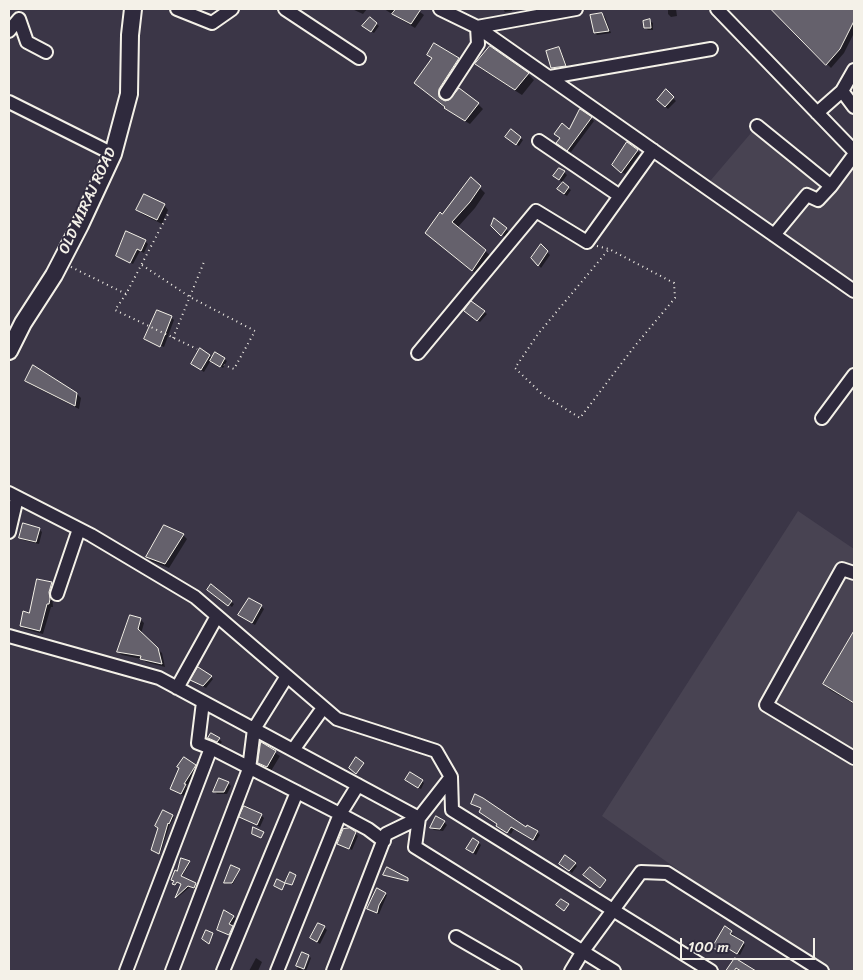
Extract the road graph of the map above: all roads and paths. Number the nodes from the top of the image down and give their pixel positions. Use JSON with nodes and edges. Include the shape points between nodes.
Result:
{"nodes":[{"id":1,"x":134,"y":9,"type":"edge"},
{"id":2,"x":176,"y":9,"type":"edge"},
{"id":3,"x":232,"y":9,"type":"edge"},
{"id":4,"x":286,"y":9,"type":"edge"},
{"id":5,"x":440,"y":9,"type":"edge"},
{"id":6,"x":576,"y":9,"type":"edge"},
{"id":7,"x":717,"y":9,"type":"edge"},
{"id":8,"x":13,"y":15,"type":"edge"},
{"id":9,"x":477,"y":26,"type":"junction"},
{"id":10,"x":9,"y":31,"type":"edge"},
{"id":11,"x":711,"y":48,"type":"dead end"},
{"id":12,"x":46,"y":52,"type":"dead end"},
{"id":13,"x":359,"y":58,"type":"dead end"},
{"id":14,"x":854,"y":70,"type":"edge"},
{"id":15,"x":550,"y":77,"type":"junction"},
{"id":16,"x":842,"y":91,"type":"junction"},
{"id":17,"x":446,"y":93,"type":"dead end"},
{"id":18,"x":9,"y":102,"type":"edge"},
{"id":19,"x":854,"y":107,"type":"edge"},
{"id":20,"x":817,"y":112,"type":"junction"},
{"id":21,"x":757,"y":126,"type":"dead end"},
{"id":22,"x":539,"y":141,"type":"dead end"},
{"id":23,"x":652,"y":150,"type":"junction"},
{"id":24,"x":854,"y":153,"type":"edge"},
{"id":25,"x":113,"y":154,"type":"junction"},
{"id":26,"x":831,"y":186,"type":"junction"},
{"id":27,"x":620,"y":196,"type":"junction"},
{"id":28,"x":168,"y":214,"type":"dead end"},
{"id":29,"x":774,"y":235,"type":"junction"},
{"id":30,"x":587,"y":242,"type":"junction"},
{"id":31,"x":609,"y":250,"type":"junction"},
{"id":32,"x":60,"y":262,"type":"junction"},
{"id":33,"x":204,"y":262,"type":"dead end"},
{"id":34,"x":142,"y":264,"type":"junction"},
{"id":35,"x":854,"y":291,"type":"edge"},
{"id":36,"x":126,"y":294,"type":"junction"},
{"id":37,"x":190,"y":297,"type":"junction"},
{"id":38,"x":174,"y":338,"type":"junction"},
{"id":39,"x":198,"y":350,"type":"dead end"},
{"id":40,"x":9,"y":351,"type":"edge"},
{"id":41,"x":418,"y":353,"type":"dead end"},
{"id":42,"x":224,"y":365,"type":"dead end"},
{"id":43,"x":854,"y":375,"type":"edge"},
{"id":44,"x":822,"y":418,"type":"dead end"},
{"id":45,"x":13,"y":495,"type":"edge"},
{"id":46,"x":78,"y":529,"type":"junction"},
{"id":47,"x":9,"y":532,"type":"edge"},
{"id":48,"x":854,"y":573,"type":"edge"},
{"id":49,"x":56,"y":594,"type":"dead end"},
{"id":50,"x":217,"y":616,"type":"junction"},
{"id":51,"x":9,"y":636,"type":"edge"},
{"id":52,"x":287,"y":676,"type":"junction"},
{"id":53,"x":177,"y":688,"type":"junction"},
{"id":54,"x":203,"y":702,"type":"junction"},
{"id":55,"x":323,"y":708,"type":"junction"},
{"id":56,"x":254,"y":729,"type":"junction"},
{"id":57,"x":211,"y":748,"type":"junction"},
{"id":58,"x":293,"y":750,"type":"junction"},
{"id":59,"x":854,"y":758,"type":"edge"},
{"id":60,"x":249,"y":769,"type":"junction"},
{"id":61,"x":450,"y":777,"type":"junction"},
{"id":62,"x":358,"y":785,"type":"junction"},
{"id":63,"x":297,"y":792,"type":"junction"},
{"id":64,"x":340,"y":814,"type":"junction"},
{"id":65,"x":419,"y":818,"type":"junction"},
{"id":66,"x":384,"y":841,"type":"junction"},
{"id":67,"x":613,"y":910,"type":"junction"},
{"id":68,"x":456,"y":936,"type":"dead end"},
{"id":69,"x":582,"y":951,"type":"junction"},
{"id":70,"x":126,"y":971,"type":"edge"},
{"id":71,"x":172,"y":971,"type":"edge"},
{"id":72,"x":223,"y":971,"type":"edge"},
{"id":73,"x":277,"y":971,"type":"edge"},
{"id":74,"x":333,"y":971,"type":"edge"},
{"id":75,"x":514,"y":971,"type":"edge"},
{"id":76,"x":571,"y":971,"type":"edge"},
{"id":77,"x":614,"y":971,"type":"edge"},
{"id":78,"x":711,"y":971,"type":"edge"},
{"id":79,"x":822,"y":971,"type":"edge"}],
"edges":[{"from":1,"to":25,"type":"main road","name":"OLD MIRAJ ROAD","via":[[128,94]]},
{"from":2,"to":3,"type":"street","via":[[212,23]]},
{"from":4,"to":13,"type":"street"},
{"from":5,"to":9,"type":"street"},
{"from":6,"to":9,"type":"street"},
{"from":7,"to":20,"type":"street"},
{"from":8,"to":10,"type":"street"},
{"from":8,"to":12,"type":"street","via":[[27,42]]},
{"from":9,"to":15,"type":"street"},
{"from":9,"to":17,"type":"street","via":[[478,44]]},
{"from":11,"to":15,"type":"street"},
{"from":14,"to":16,"type":"street"},
{"from":15,"to":23,"type":"street"},
{"from":16,"to":19,"type":"street"},
{"from":16,"to":20,"type":"street"},
{"from":18,"to":25,"type":"street"},
{"from":20,"to":24,"type":"street"},
{"from":21,"to":26,"type":"street"},
{"from":22,"to":27,"type":"street"},
{"from":23,"to":27,"type":"street"},
{"from":23,"to":29,"type":"street"},
{"from":24,"to":26,"type":"street"},
{"from":25,"to":32,"type":"main road","name":"OLD MIRAJ ROAD"},
{"from":26,"to":29,"type":"street","via":[[818,200],[807,196]]},
{"from":27,"to":30,"type":"street"},
{"from":28,"to":34,"type":"path"},
{"from":29,"to":35,"type":"street"},
{"from":30,"to":31,"type":"path"},
{"from":30,"to":41,"type":"street","via":[[536,210]]},
{"from":31,"to":31,"type":"path","via":[[538,334],[515,368],[542,394],[580,418],[675,298],[674,283]]},
{"from":32,"to":36,"type":"path"},
{"from":32,"to":40,"type":"main road","name":"OLD MIRAJ ROAD"},
{"from":33,"to":37,"type":"path"},
{"from":34,"to":36,"type":"path"},
{"from":34,"to":37,"type":"path"},
{"from":36,"to":38,"type":"path","via":[[116,310]]},
{"from":37,"to":38,"type":"path"},
{"from":37,"to":42,"type":"path","via":[[255,331],[234,369]]},
{"from":38,"to":39,"type":"path"},
{"from":43,"to":44,"type":"street"},
{"from":45,"to":46,"type":"street"},
{"from":45,"to":47,"type":"street"},
{"from":46,"to":49,"type":"street"},
{"from":46,"to":50,"type":"street","via":[[195,597]]},
{"from":48,"to":59,"type":"street","via":[[842,569],[766,705]]},
{"from":50,"to":52,"type":"street"},
{"from":50,"to":53,"type":"street"},
{"from":51,"to":53,"type":"street","via":[[159,678]]},
{"from":52,"to":55,"type":"street"},
{"from":52,"to":56,"type":"street"},
{"from":53,"to":54,"type":"street"},
{"from":54,"to":56,"type":"street"},
{"from":54,"to":57,"type":"street","via":[[198,743]]},
{"from":55,"to":58,"type":"street"},
{"from":55,"to":61,"type":"street","via":[[336,719],[436,751]]},
{"from":56,"to":58,"type":"street"},
{"from":56,"to":60,"type":"street"},
{"from":57,"to":60,"type":"street"},
{"from":57,"to":70,"type":"street"},
{"from":58,"to":62,"type":"street"},
{"from":60,"to":63,"type":"street"},
{"from":60,"to":71,"type":"street"},
{"from":61,"to":65,"type":"street"},
{"from":61,"to":67,"type":"street","via":[[452,810]]},
{"from":62,"to":64,"type":"street"},
{"from":62,"to":65,"type":"street"},
{"from":63,"to":64,"type":"street"},
{"from":63,"to":72,"type":"street"},
{"from":64,"to":66,"type":"street"},
{"from":64,"to":73,"type":"street"},
{"from":65,"to":66,"type":"street","via":[[386,834]]},
{"from":65,"to":69,"type":"street","via":[[415,847]]},
{"from":66,"to":74,"type":"street"},
{"from":67,"to":69,"type":"street"},
{"from":67,"to":78,"type":"street"},
{"from":67,"to":79,"type":"street","via":[[641,872],[667,873]]},
{"from":68,"to":75,"type":"street"},
{"from":69,"to":76,"type":"street"},
{"from":69,"to":77,"type":"street"}]}
